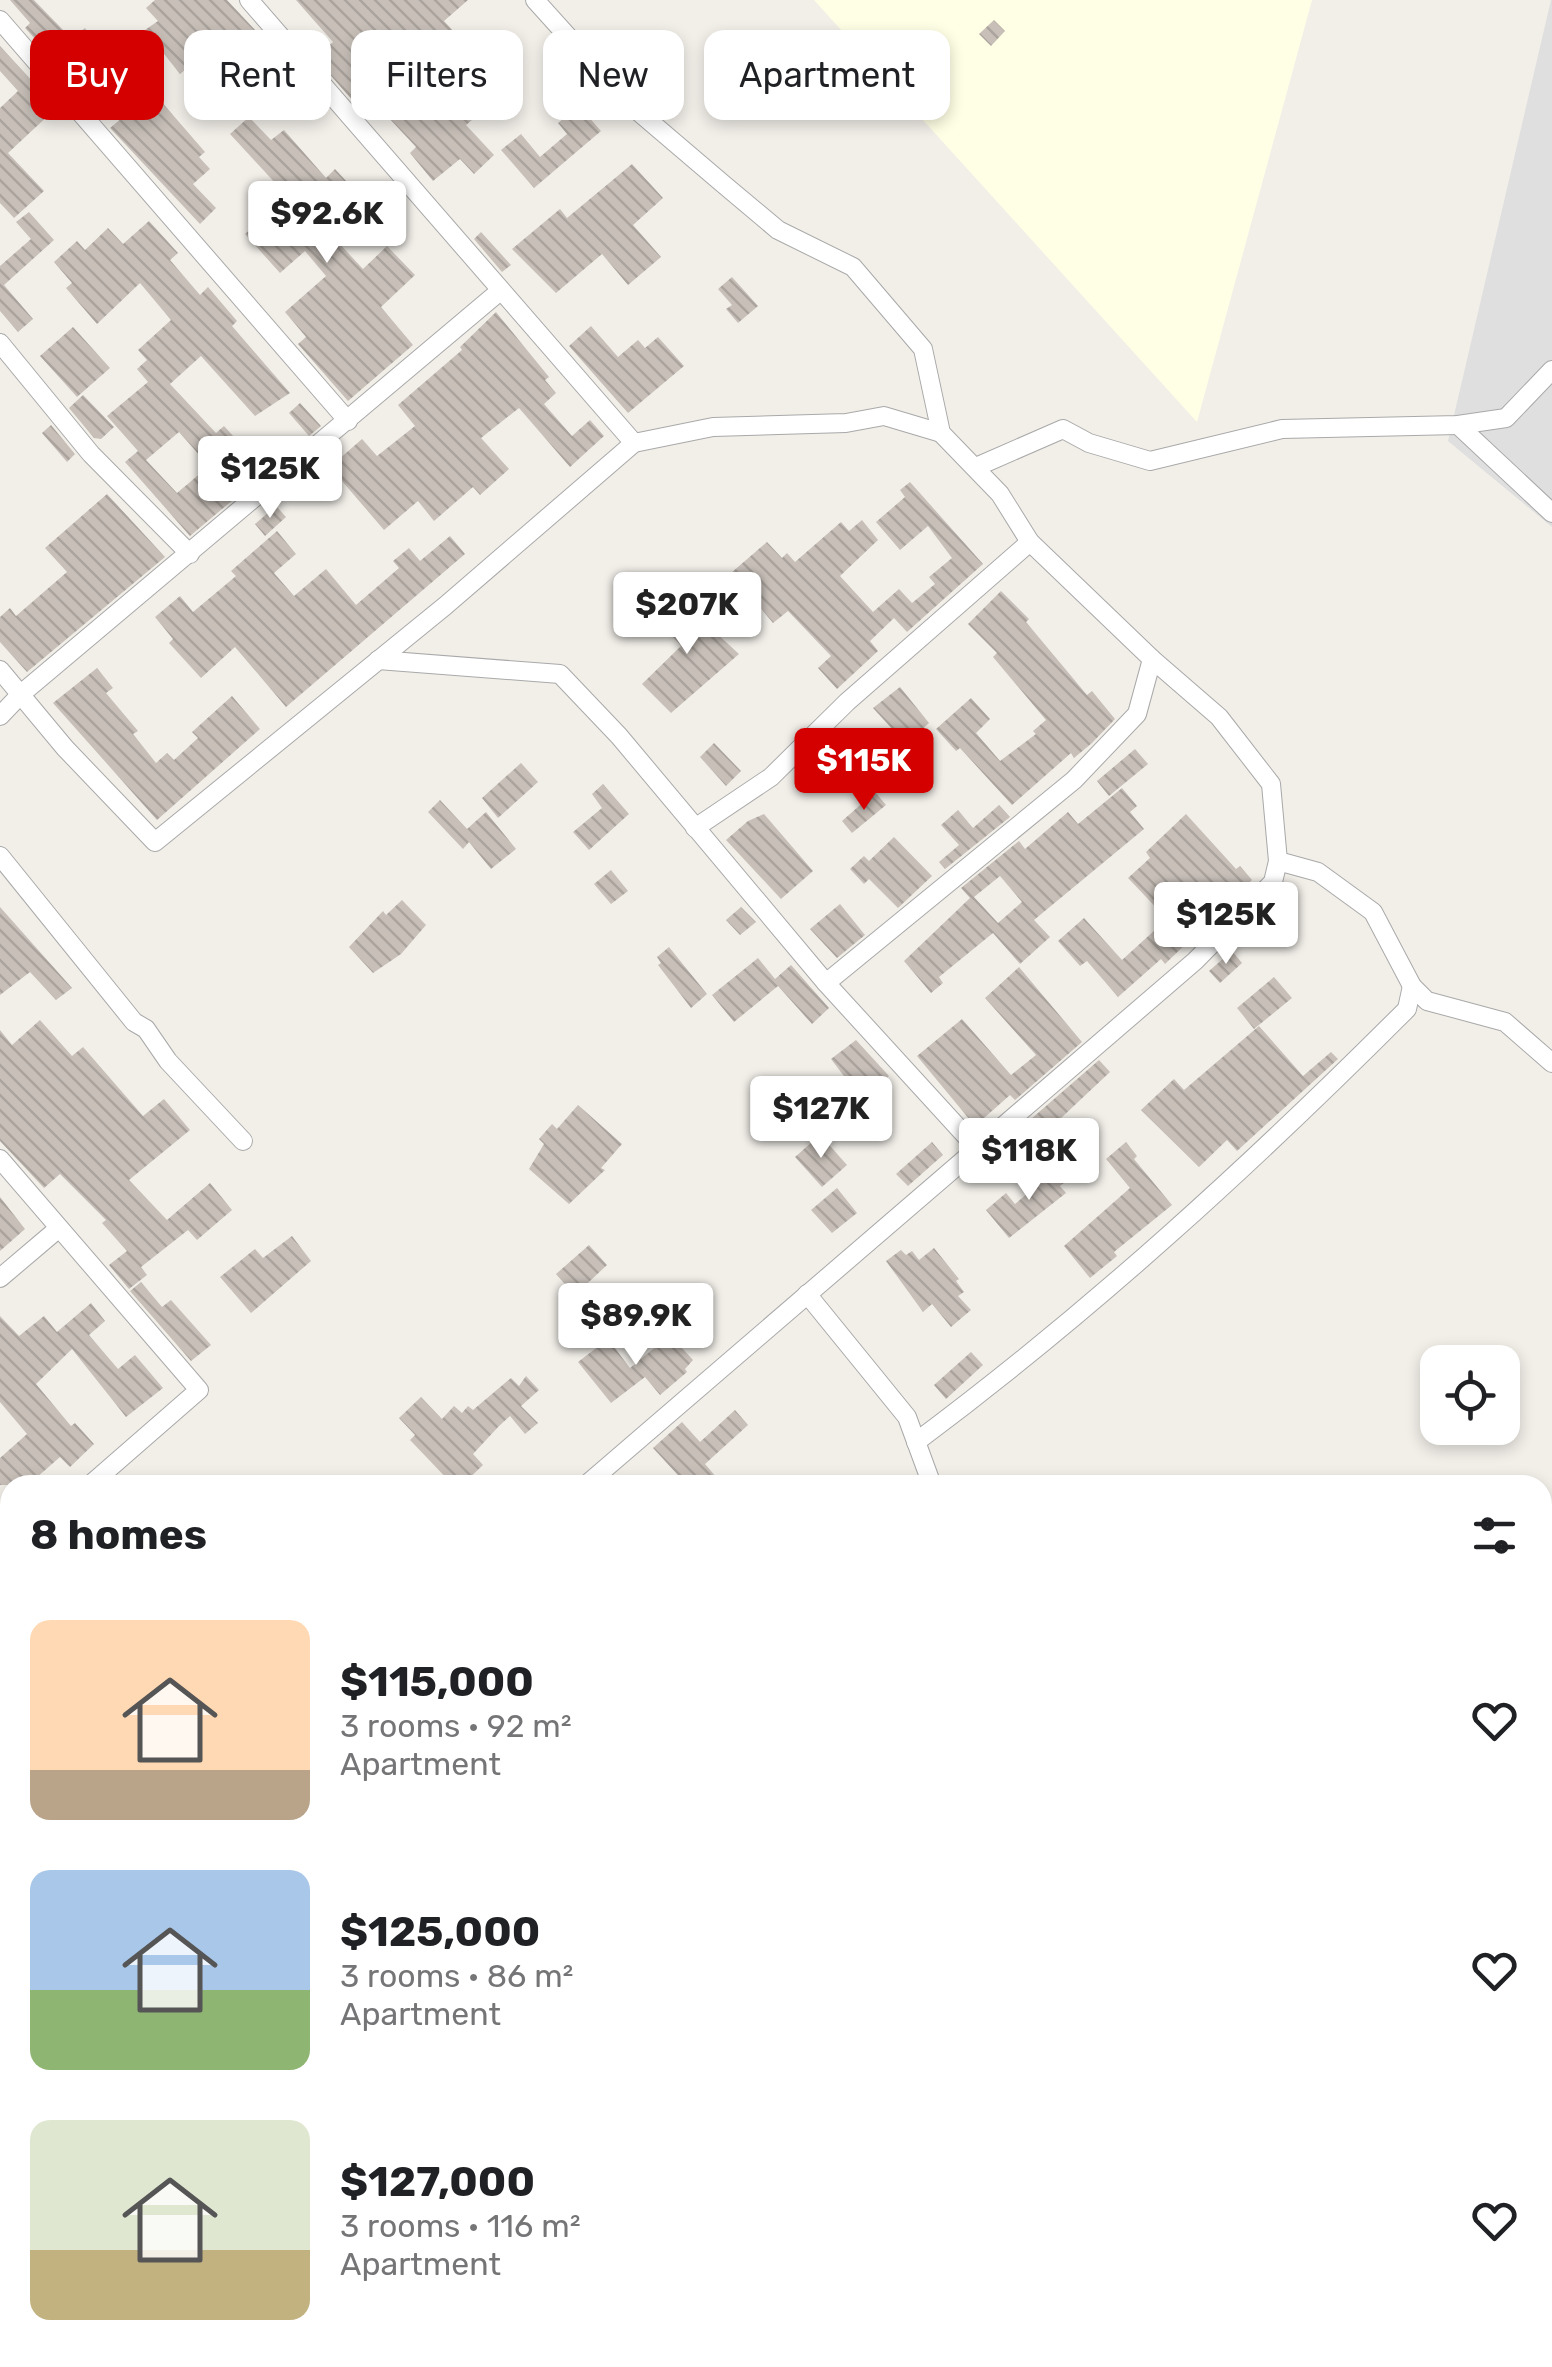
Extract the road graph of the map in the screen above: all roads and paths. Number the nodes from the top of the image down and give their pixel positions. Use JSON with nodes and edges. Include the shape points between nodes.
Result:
{"nodes":[{"id":1,"x":249,"y":0,"type":"edge"},
{"id":2,"x":535,"y":0,"type":"edge"},
{"id":3,"x":0,"y":20,"type":"edge"},
{"id":4,"x":500,"y":292,"type":"junction"},
{"id":5,"x":0,"y":343,"type":"edge"},
{"id":6,"x":1552,"y":370,"type":"edge"},
{"id":7,"x":348,"y":421,"type":"junction"},
{"id":8,"x":1458,"y":425,"type":"junction"},
{"id":9,"x":941,"y":434,"type":"junction"},
{"id":10,"x":634,"y":443,"type":"junction"},
{"id":11,"x":976,"y":467,"type":"junction"},
{"id":12,"x":1552,"y":513,"type":"edge"},
{"id":13,"x":1030,"y":542,"type":"junction"},
{"id":14,"x":190,"y":554,"type":"junction"},
{"id":15,"x":1152,"y":659,"type":"junction"},
{"id":16,"x":378,"y":660,"type":"junction"},
{"id":17,"x":0,"y":670,"type":"edge"},
{"id":18,"x":21,"y":694,"type":"junction"},
{"id":19,"x":0,"y":716,"type":"edge"},
{"id":20,"x":695,"y":828,"type":"junction"},
{"id":21,"x":0,"y":856,"type":"edge"},
{"id":22,"x":1278,"y":861,"type":"junction"},
{"id":23,"x":826,"y":982,"type":"junction"},
{"id":24,"x":1412,"y":986,"type":"junction"},
{"id":25,"x":1552,"y":1062,"type":"edge"},
{"id":26,"x":243,"y":1140,"type":"dead end"},
{"id":27,"x":975,"y":1146,"type":"junction"},
{"id":28,"x":0,"y":1159,"type":"edge"},
{"id":29,"x":59,"y":1228,"type":"junction"},
{"id":30,"x":0,"y":1278,"type":"edge"},
{"id":31,"x":807,"y":1294,"type":"junction"},
{"id":32,"x":916,"y":1442,"type":"junction"},
{"id":33,"x":102,"y":1475,"type":"edge"},
{"id":34,"x":598,"y":1475,"type":"edge"},
{"id":35,"x":928,"y":1475,"type":"edge"}],
"edges":[{"from":1,"to":4,"type":"street"},
{"from":2,"to":9,"type":"street","via":[[628,102],[722,184],[778,230],[853,267],[923,349]]},
{"from":3,"to":7,"type":"street"},
{"from":4,"to":7,"type":"street"},
{"from":4,"to":10,"type":"street"},
{"from":5,"to":14,"type":"street","via":[[91,454]]},
{"from":6,"to":8,"type":"street","via":[[1506,418]]},
{"from":7,"to":14,"type":"street"},
{"from":8,"to":11,"type":"street","via":[[1282,428],[1150,461],[1063,429]]},
{"from":8,"to":12,"type":"street"},
{"from":9,"to":10,"type":"street","via":[[884,416],[846,424],[713,426]]},
{"from":9,"to":11,"type":"street"},
{"from":10,"to":16,"type":"street"},
{"from":11,"to":13,"type":"street"},
{"from":13,"to":15,"type":"street"},
{"from":13,"to":20,"type":"street","via":[[771,777]]},
{"from":14,"to":18,"type":"street"},
{"from":15,"to":22,"type":"street","via":[[1219,716],[1271,784]]},
{"from":15,"to":23,"type":"street","via":[[1137,714],[1074,780]]},
{"from":16,"to":18,"type":"street","via":[[155,842]]},
{"from":16,"to":20,"type":"street","via":[[560,674]]},
{"from":17,"to":18,"type":"street"},
{"from":18,"to":19,"type":"street"},
{"from":20,"to":23,"type":"street"},
{"from":21,"to":26,"type":"street","via":[[134,1022]]},
{"from":22,"to":24,"type":"street","via":[[1318,872],[1373,912]]},
{"from":22,"to":27,"type":"street","via":[[1273,882],[1195,961]]},
{"from":23,"to":27,"type":"street"},
{"from":24,"to":25,"type":"street","via":[[1427,1001],[1505,1022]]},
{"from":24,"to":32,"type":"street","via":[[1408,1008],[1264,1150],[1071,1322]]},
{"from":27,"to":31,"type":"street"},
{"from":28,"to":29,"type":"street"},
{"from":29,"to":30,"type":"street"},
{"from":29,"to":33,"type":"street","via":[[200,1390]]},
{"from":31,"to":32,"type":"street","via":[[907,1417]]},
{"from":31,"to":34,"type":"street"},
{"from":32,"to":35,"type":"street"}]}
